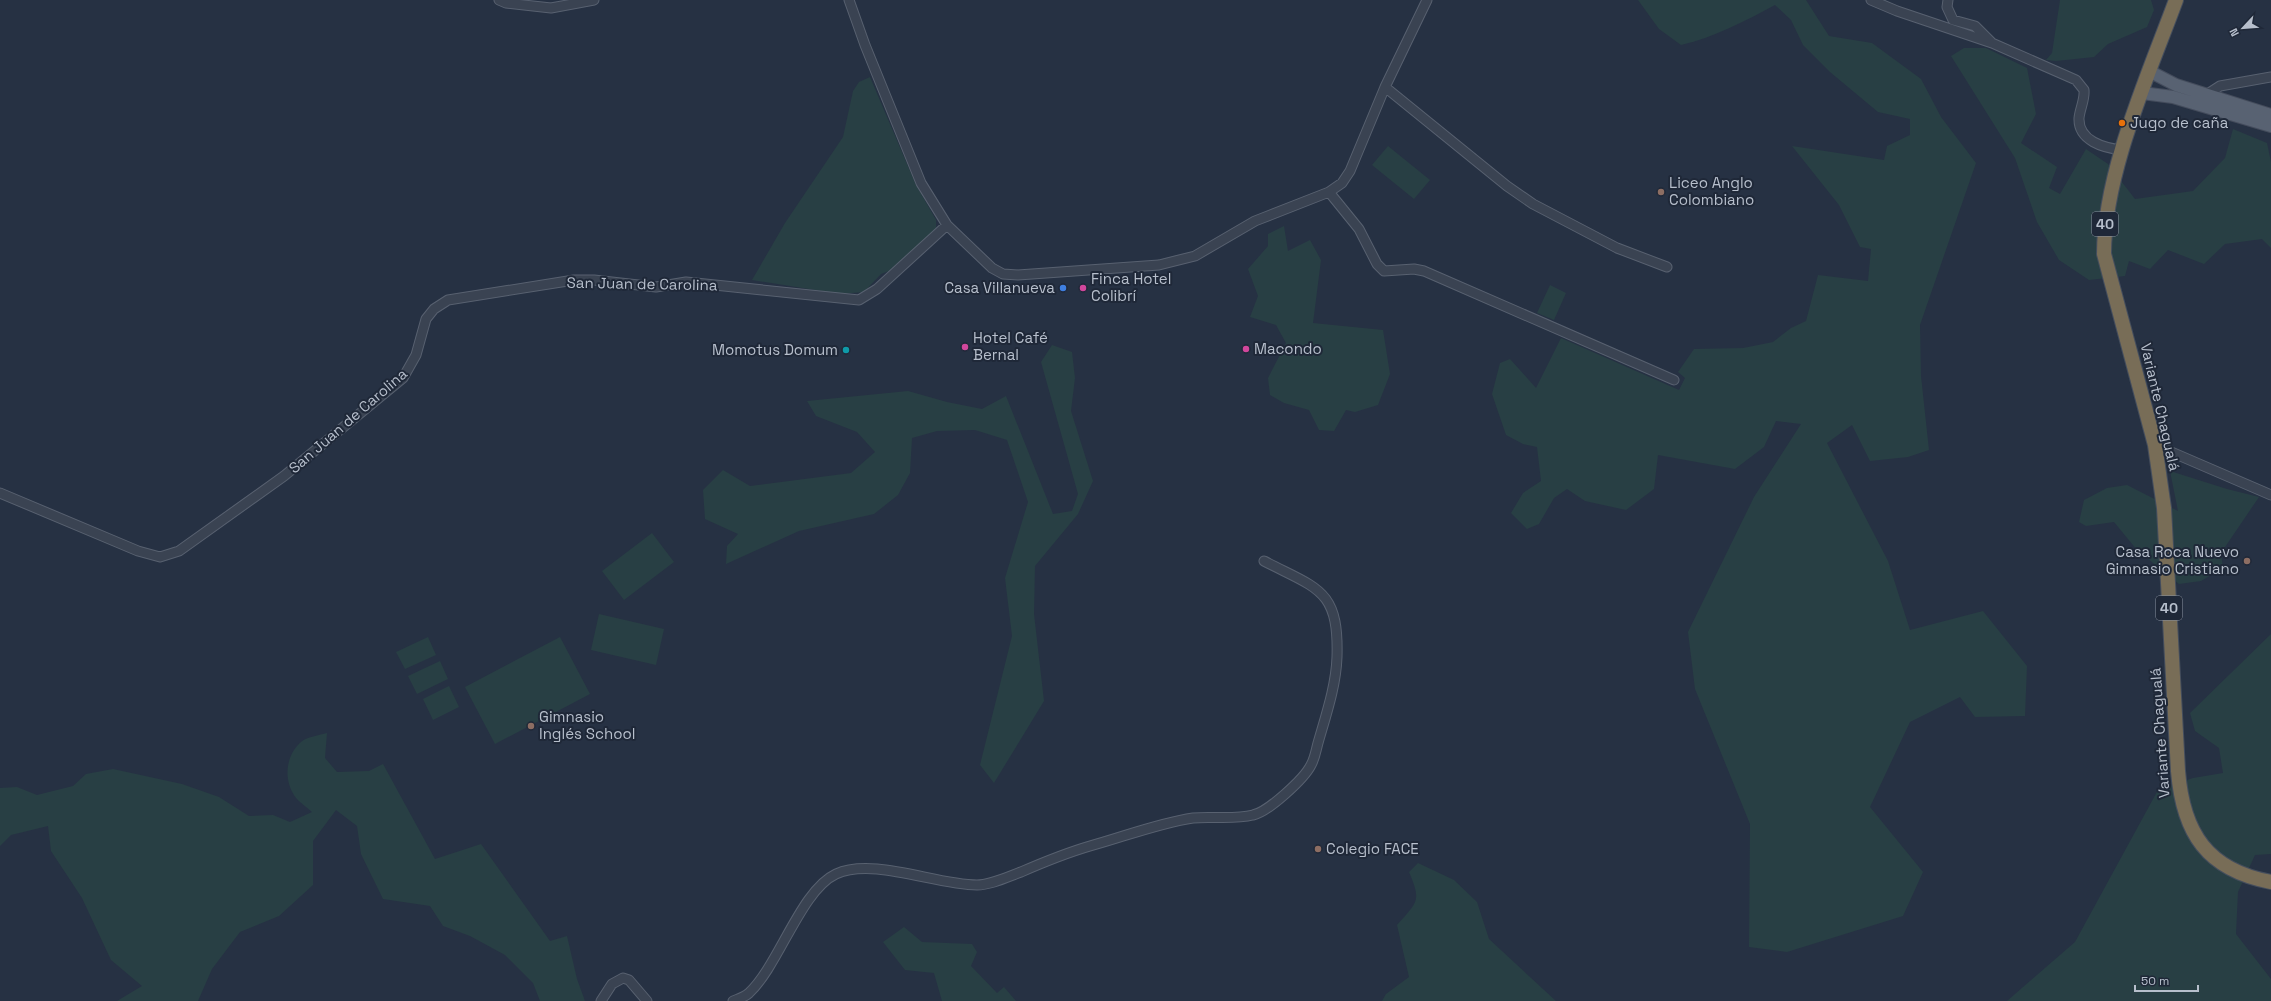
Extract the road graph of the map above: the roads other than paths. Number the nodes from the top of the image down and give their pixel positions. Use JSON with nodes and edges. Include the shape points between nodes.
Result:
{"nodes":[{"id":1,"x":499,"y":0,"type":"edge"},
{"id":2,"x":594,"y":0,"type":"edge"},
{"id":3,"x":849,"y":0,"type":"edge"},
{"id":4,"x":1427,"y":0,"type":"edge"},
{"id":5,"x":1871,"y":0,"type":"edge"},
{"id":6,"x":1948,"y":0,"type":"edge"},
{"id":7,"x":2176,"y":0,"type":"edge"},
{"id":8,"x":1992,"y":43,"type":"junction"},
{"id":9,"x":2150,"y":71,"type":"junction"},
{"id":10,"x":2271,"y":77,"type":"edge"},
{"id":11,"x":1385,"y":87,"type":"junction"},
{"id":12,"x":2142,"y":93,"type":"junction"},
{"id":13,"x":2206,"y":95,"type":"junction"},
{"id":14,"x":2271,"y":115,"type":"edge"},
{"id":15,"x":2271,"y":126,"type":"edge"},
{"id":16,"x":2122,"y":150,"type":"junction"},
{"id":17,"x":1329,"y":192,"type":"junction"},
{"id":18,"x":947,"y":225,"type":"junction"},
{"id":19,"x":1666,"y":267,"type":"dead end"},
{"id":20,"x":1674,"y":380,"type":"dead end"},
{"id":21,"x":2155,"y":446,"type":"junction"},
{"id":22,"x":0,"y":493,"type":"edge"},
{"id":23,"x":2271,"y":495,"type":"edge"},
{"id":24,"x":1264,"y":561,"type":"dead end"},
{"id":25,"x":2271,"y":882,"type":"edge"},
{"id":26,"x":601,"y":1001,"type":"edge"},
{"id":27,"x":647,"y":1001,"type":"edge"},
{"id":28,"x":733,"y":1001,"type":"edge"}],
"edges":[{"from":1,"to":2,"type":"street","via":[[551,8]]},
{"from":3,"to":18,"type":"street","via":[[865,46],[921,182]]},
{"from":4,"to":11,"type":"street"},
{"from":5,"to":8,"type":"street","via":[[1897,12]]},
{"from":6,"to":8,"type":"street","via":[[1947,8],[1953,20],[1975,26]]},
{"from":7,"to":9,"type":"highway","name":"Variante Chagualá","number":"40"},
{"from":8,"to":16,"type":"street","via":[[2076,80],[2084,90],[2079,118],[2081,128],[2094,143]]},
{"from":9,"to":12,"type":"highway","name":"Variante Chagualá","number":"40"},
{"from":9,"to":13,"type":"main road","via":[[2176,86]]},
{"from":10,"to":13,"type":"street","via":[[2220,86]]},
{"from":11,"to":17,"type":"street","via":[[1350,171],[1342,183]]},
{"from":11,"to":19,"type":"street","via":[[1501,182],[1533,204],[1617,248]]},
{"from":12,"to":15,"type":"main road","via":[[2173,97]]},
{"from":12,"to":16,"type":"highway","name":"Variante Chagualá","number":"40"},
{"from":13,"to":14,"type":"main road"},
{"from":16,"to":21,"type":"highway","name":"Variante Chagualá","number":"40","via":[[2104,229],[2104,254]]},
{"from":17,"to":18,"type":"street","via":[[1255,220],[1195,256],[1159,265],[1003,274],[992,268]]},
{"from":17,"to":20,"type":"street","via":[[1359,229],[1377,264],[1384,271],[1414,268],[1424,271]]},
{"from":18,"to":22,"type":"street","name":"San Juan de Carolina","via":[[877,289],[859,300],[694,282],[656,287],[574,280],[448,300],[434,309],[426,319],[416,355],[403,378],[284,476],[179,551],[160,557],[138,551]]},
{"from":21,"to":23,"type":"street"},
{"from":21,"to":25,"type":"highway","name":"Variante Chagualá","number":"40","via":[[2164,508],[2182,806],[2196,838],[2221,863],[2252,878]]},
{"from":24,"to":28,"type":"street","via":[[1320,590],[1330,604],[1336,624],[1337,651],[1337,668],[1325,721],[1311,765],[1299,781],[1270,806],[1254,815],[1192,818],[1151,829],[1073,851],[980,885],[870,869],[850,870],[834,875],[820,886],[807,904],[758,983],[748,995]]},
{"from":26,"to":27,"type":"street","via":[[612,984],[623,978],[629,980]]}]}
